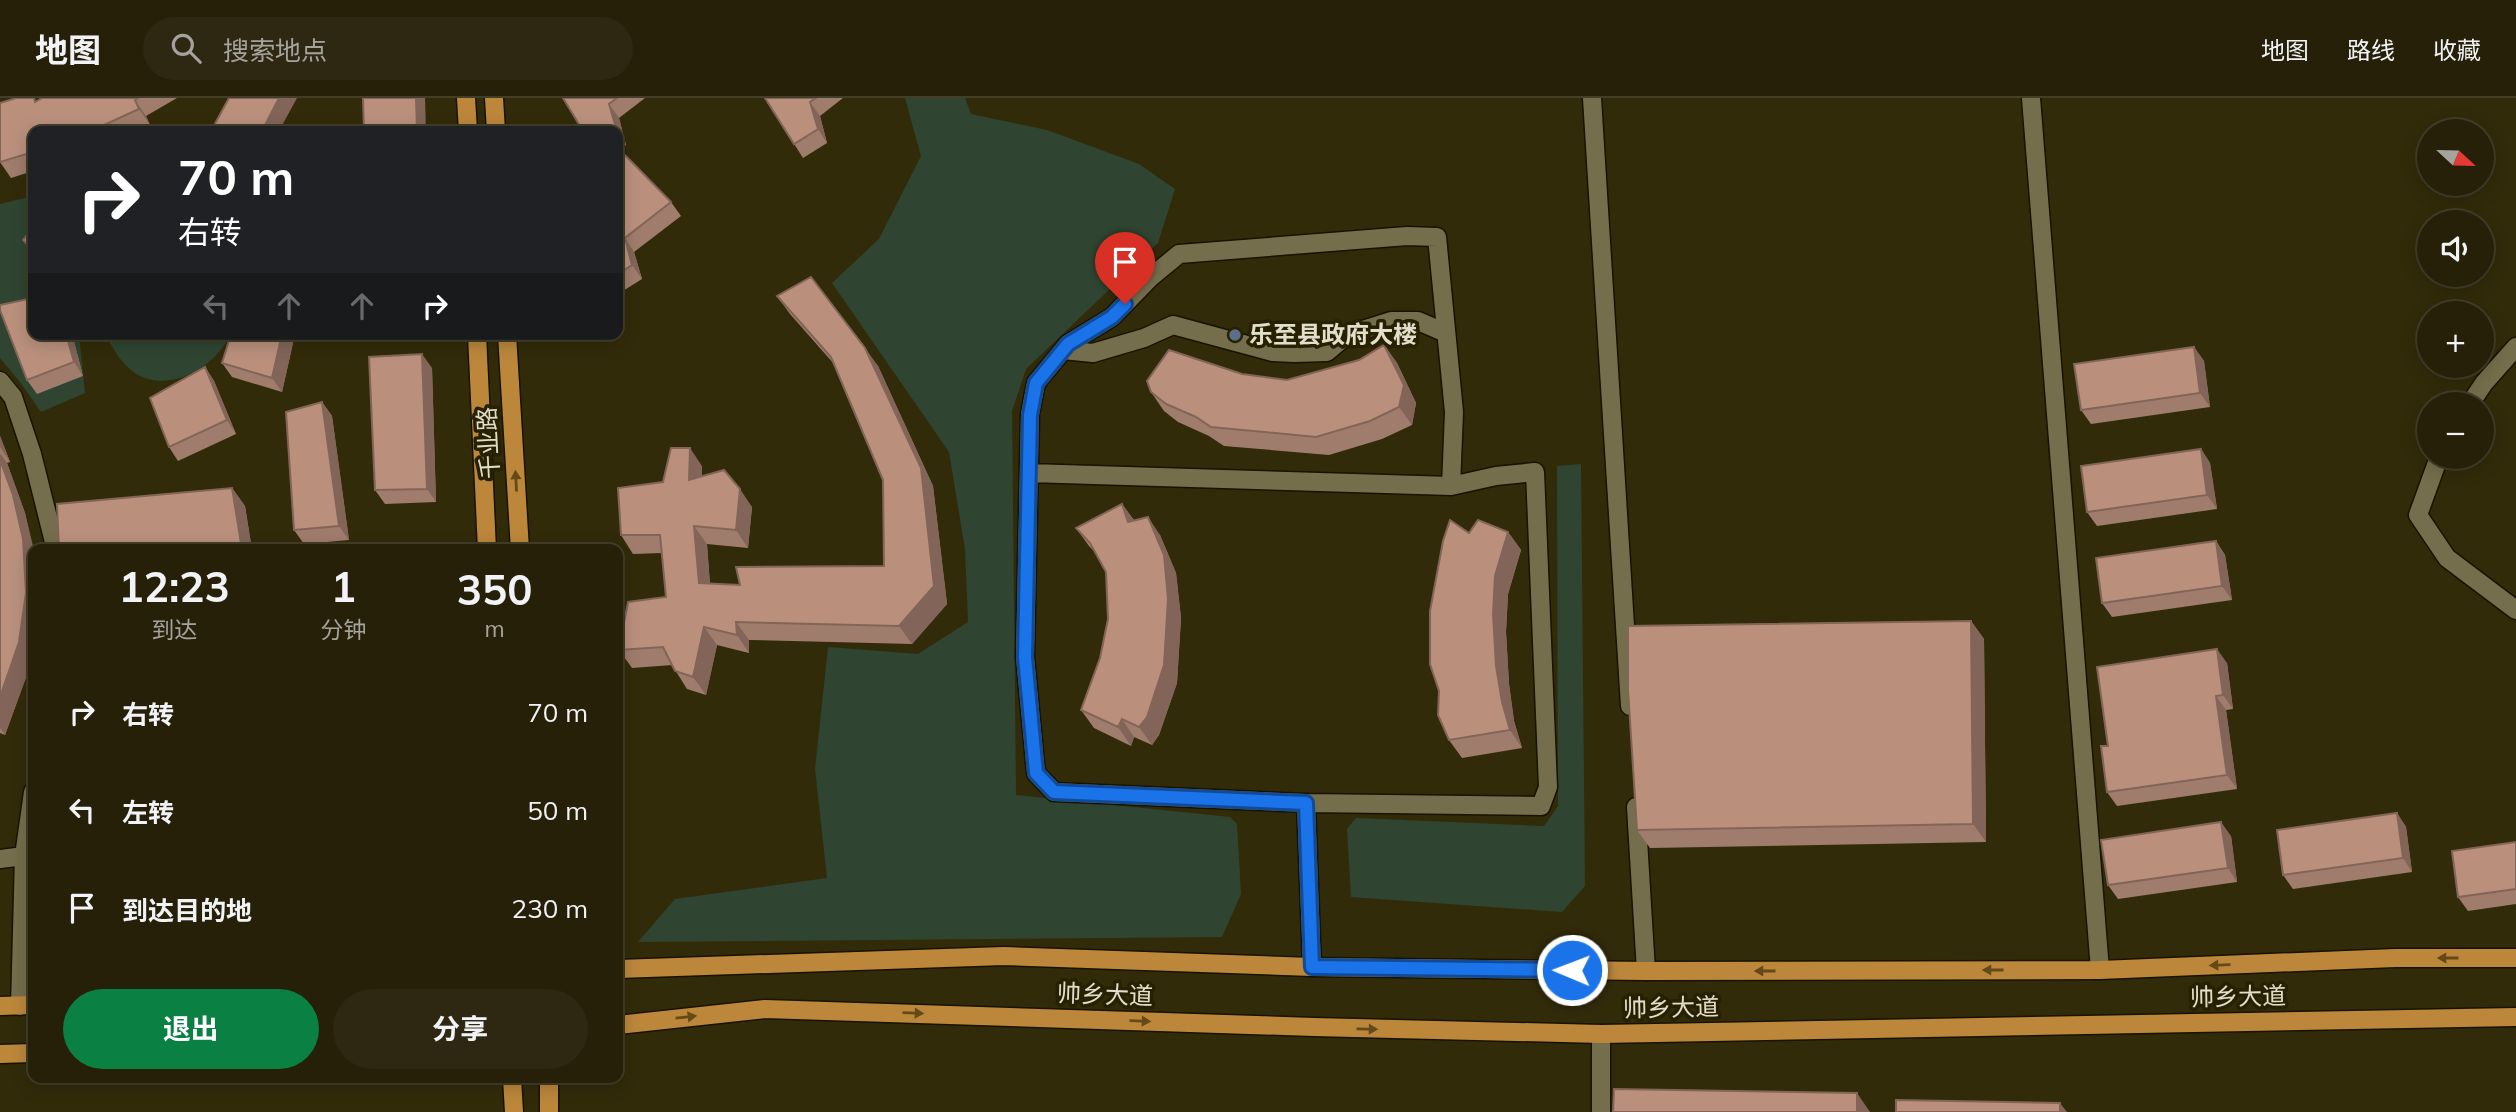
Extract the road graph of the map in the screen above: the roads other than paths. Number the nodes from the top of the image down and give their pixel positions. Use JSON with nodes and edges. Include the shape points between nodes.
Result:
{"nodes":[{"id":1,"x":466,"y":98,"type":"edge"},
{"id":2,"x":494,"y":98,"type":"edge"},
{"id":3,"x":1592,"y":98,"type":"edge"},
{"id":4,"x":2031,"y":98,"type":"edge"},
{"id":5,"x":468,"y":126,"type":"edge"},
{"id":6,"x":496,"y":126,"type":"edge"},
{"id":7,"x":1446,"y":333,"type":"junction"},
{"id":8,"x":477,"y":340,"type":"edge"},
{"id":9,"x":507,"y":340,"type":"edge"},
{"id":10,"x":2516,"y":346,"type":"edge"},
{"id":11,"x":1063,"y":350,"type":"junction"},
{"id":12,"x":0,"y":381,"type":"edge"},
{"id":13,"x":2480,"y":392,"type":"edge"},
{"id":14,"x":2435,"y":469,"type":"edge"},
{"id":15,"x":1029,"y":473,"type":"junction"},
{"id":16,"x":1451,"y":486,"type":"junction"},
{"id":17,"x":54,"y":544,"type":"edge"},
{"id":18,"x":487,"y":544,"type":"edge"},
{"id":19,"x":520,"y":544,"type":"edge"},
{"id":20,"x":2516,"y":610,"type":"edge"},
{"id":21,"x":1631,"y":721,"type":"edge"},
{"id":22,"x":1635,"y":791,"type":"edge"},
{"id":23,"x":1306,"y":803,"type":"junction"},
{"id":24,"x":28,"y":828,"type":"edge"},
{"id":25,"x":24,"y":856,"type":"junction"},
{"id":26,"x":0,"y":859,"type":"edge"},
{"id":27,"x":2516,"y":958,"type":"edge"},
{"id":28,"x":1312,"y":967,"type":"junction"},
{"id":29,"x":623,"y":969,"type":"edge"},
{"id":30,"x":2100,"y":970,"type":"junction"},
{"id":31,"x":1646,"y":971,"type":"junction"},
{"id":32,"x":27,"y":1005,"type":"edge"},
{"id":33,"x":0,"y":1006,"type":"edge"},
{"id":34,"x":2516,"y":1017,"type":"edge"},
{"id":35,"x":623,"y":1024,"type":"edge"},
{"id":36,"x":1601,"y":1034,"type":"junction"},
{"id":37,"x":28,"y":1053,"type":"edge"},
{"id":38,"x":0,"y":1054,"type":"edge"},
{"id":39,"x":512,"y":1083,"type":"edge"},
{"id":40,"x":549,"y":1083,"type":"edge"},
{"id":41,"x":514,"y":1112,"type":"edge"},
{"id":42,"x":550,"y":1112,"type":"edge"},
{"id":43,"x":1601,"y":1112,"type":"edge"}],
"edges":[{"from":1,"to":5,"type":"main road"},
{"from":2,"to":6,"type":"main road"},
{"from":3,"to":21,"type":"street"},
{"from":4,"to":30,"type":"street"},
{"from":7,"to":11,"type":"street","via":[[1418,321],[1391,321],[1347,335],[1327,352],[1294,353],[1273,352],[1173,325],[1093,353]]},
{"from":7,"to":11,"type":"street","via":[[1437,237],[1407,236],[1179,254],[1112,317]]},
{"from":7,"to":16,"type":"street","via":[[1454,412]]},
{"from":8,"to":18,"type":"main road","name":"千业路"},
{"from":19,"to":9,"type":"main road","name":"千业路","one_way":true},
{"from":10,"to":13,"type":"street"},
{"from":11,"to":15,"type":"street","via":[[1036,383],[1030,415]]},
{"from":12,"to":17,"type":"street","via":[[13,397]]},
{"from":14,"to":20,"type":"street","via":[[2418,515],[2448,558]]},
{"from":15,"to":16,"type":"street"},
{"from":15,"to":23,"type":"street","via":[[1025,657],[1036,773],[1054,792]]},
{"from":16,"to":23,"type":"street","via":[[1535,472],[1548,774],[1541,806]]},
{"from":22,"to":31,"type":"street"},
{"from":23,"to":28,"type":"street"},
{"from":24,"to":25,"type":"street"},
{"from":25,"to":26,"type":"street"},
{"from":25,"to":32,"type":"street"},
{"from":27,"to":30,"type":"main road","name":"帅乡大道","one_way":true},
{"from":28,"to":29,"type":"main road","name":"帅乡大道","via":[[1004,956]]},
{"from":28,"to":31,"type":"main road","name":"帅乡大道"},
{"from":30,"to":31,"type":"main road","name":"帅乡大道","one_way":true},
{"from":32,"to":33,"type":"main road"},
{"from":34,"to":36,"type":"main road","name":"帅乡大道"},
{"from":35,"to":36,"type":"main road","name":"帅乡大道","one_way":true,"via":[[765,1009]]},
{"from":36,"to":43,"type":"street"},
{"from":37,"to":38,"type":"main road"},
{"from":39,"to":41,"type":"main road"},
{"from":40,"to":42,"type":"main road"}]}
